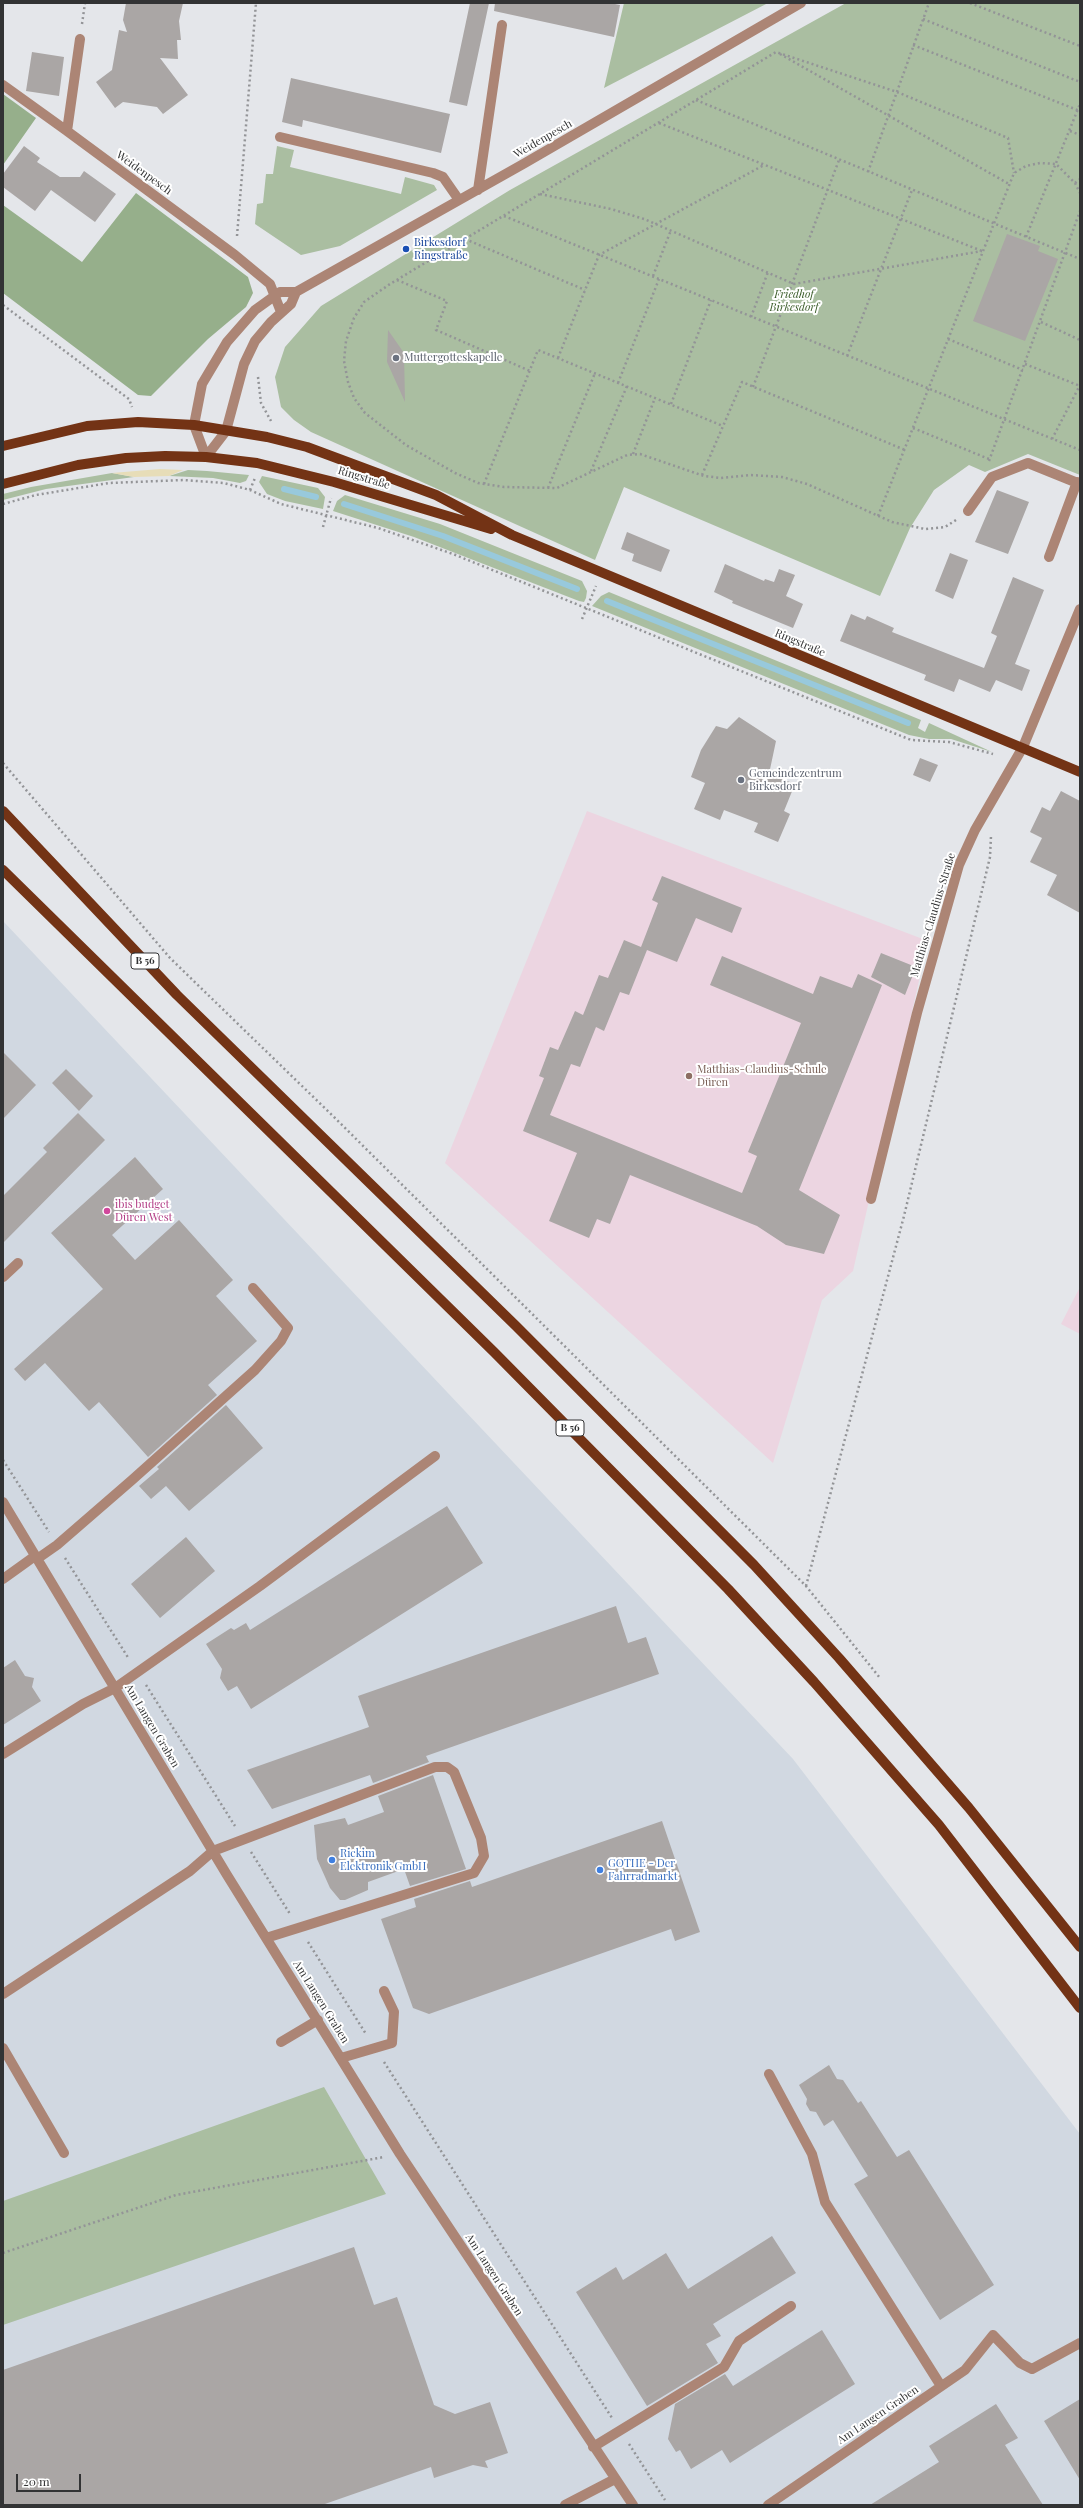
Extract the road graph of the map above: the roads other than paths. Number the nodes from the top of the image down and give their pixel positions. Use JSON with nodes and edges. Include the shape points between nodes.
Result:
{"nodes":[{"id":1,"x":801,"y":3,"type":"edge"},
{"id":2,"x":502,"y":25,"type":"dead end"},
{"id":3,"x":80,"y":39,"type":"road end"},
{"id":4,"x":3,"y":85,"type":"edge"},
{"id":5,"x":67,"y":131,"type":"junction"},
{"id":6,"x":280,"y":138,"type":"dead end"},
{"id":7,"x":478,"y":190,"type":"junction"},
{"id":8,"x":459,"y":200,"type":"junction"},
{"id":9,"x":296,"y":292,"type":"junction"},
{"id":10,"x":275,"y":296,"type":"junction"},
{"id":11,"x":281,"y":312,"type":"junction"},
{"id":12,"x":194,"y":425,"type":"junction"},
{"id":13,"x":226,"y":431,"type":"junction"},
{"id":14,"x":3,"y":446,"type":"edge"},
{"id":15,"x":206,"y":458,"type":"junction"},
{"id":16,"x":1078,"y":483,"type":"edge"},
{"id":17,"x":3,"y":484,"type":"edge"},
{"id":18,"x":968,"y":510,"type":"road end"},
{"id":19,"x":512,"y":535,"type":"junction"},
{"id":20,"x":1049,"y":557,"type":"dead end"},
{"id":21,"x":1080,"y":609,"type":"edge"},
{"id":22,"x":1023,"y":747,"type":"junction"},
{"id":23,"x":1080,"y":772,"type":"edge"},
{"id":24,"x":3,"y":811,"type":"edge"},
{"id":25,"x":3,"y":870,"type":"edge"},
{"id":26,"x":871,"y":1199,"type":"dead end"},
{"id":27,"x":18,"y":1263,"type":"dead end"},
{"id":28,"x":3,"y":1277,"type":"edge"},
{"id":29,"x":253,"y":1288,"type":"dead end"},
{"id":30,"x":435,"y":1456,"type":"dead end"},
{"id":31,"x":3,"y":1502,"type":"edge"},
{"id":32,"x":36,"y":1558,"type":"junction"},
{"id":33,"x":3,"y":1578,"type":"edge"},
{"id":34,"x":115,"y":1688,"type":"junction"},
{"id":35,"x":3,"y":1754,"type":"edge"},
{"id":36,"x":213,"y":1851,"type":"junction"},
{"id":37,"x":266,"y":1938,"type":"junction"},
{"id":38,"x":1080,"y":1947,"type":"edge"},
{"id":39,"x":384,"y":1991,"type":"dead end"},
{"id":40,"x":3,"y":1994,"type":"edge"},
{"id":41,"x":1080,"y":2008,"type":"edge"},
{"id":42,"x":318,"y":2020,"type":"junction"},
{"id":43,"x":281,"y":2042,"type":"dead end"},
{"id":44,"x":3,"y":2048,"type":"edge"},
{"id":45,"x":341,"y":2058,"type":"junction"},
{"id":46,"x":769,"y":2074,"type":"dead end"},
{"id":47,"x":64,"y":2153,"type":"dead end"},
{"id":48,"x":792,"y":2306,"type":"dead end"},
{"id":49,"x":1080,"y":2343,"type":"edge"},
{"id":50,"x":941,"y":2386,"type":"junction"},
{"id":51,"x":593,"y":2447,"type":"junction"},
{"id":52,"x":615,"y":2479,"type":"junction"},
{"id":53,"x":565,"y":2505,"type":"edge"},
{"id":54,"x":633,"y":2505,"type":"edge"},
{"id":55,"x":768,"y":2505,"type":"edge"}],
"edges":[{"from":1,"to":7,"type":"street","name":"Weidenpesch"},
{"from":2,"to":7,"type":"street"},
{"from":3,"to":5,"type":"street"},
{"from":4,"to":5,"type":"street","name":"Weidenpesch"},
{"from":5,"to":10,"type":"street","name":"Weidenpesch","via":[[235,256],[270,284]]},
{"from":6,"to":8,"type":"street","via":[[433,173],[443,177]]},
{"from":7,"to":8,"type":"street","name":"Weidenpesch"},
{"from":8,"to":9,"type":"street","name":"Weidenpesch"},
{"from":9,"to":10,"type":"street","name":"Weidenpesch","via":[[280,292]]},
{"from":9,"to":11,"type":"street","name":"Weidenpesch","via":[[291,304]]},
{"from":10,"to":11,"type":"street","name":"Weidenpesch"},
{"from":10,"to":12,"type":"street","name":"Weidenpesch","via":[[244,321],[207,374],[197,401]]},
{"from":11,"to":13,"type":"street","name":"Weidenpesch","via":[[255,341],[244,364]]},
{"from":12,"to":13,"type":"main road","name":"Ringstraße"},
{"from":12,"to":14,"type":"main road","name":"Ringstraße","via":[[138,422],[80,428]]},
{"from":12,"to":15,"type":"street","name":"Weidenpesch"},
{"from":13,"to":15,"type":"street","name":"Weidenpesch"},
{"from":13,"to":19,"type":"main road","name":"Ringstraße","via":[[267,437],[306,447],[436,495]]},
{"from":15,"to":17,"type":"main road","name":"Ringstraße","via":[[126,458],[78,465]]},
{"from":15,"to":19,"type":"main road","name":"Ringstraße","via":[[257,463],[334,482]]},
{"from":16,"to":18,"type":"street","via":[[1028,463],[992,477]]},
{"from":16,"to":20,"type":"street"},
{"from":19,"to":22,"type":"main road","name":"Ringstraße"},
{"from":21,"to":22,"type":"street","name":"Matthias-Claudius-Straße"},
{"from":22,"to":23,"type":"main road","name":"Ringstraße"},
{"from":22,"to":26,"type":"street","name":"Matthias-Claudius-Straße","via":[[975,830],[959,865],[916,1013]]},
{"from":24,"to":38,"type":"main road","number":"B 56","via":[[188,1006],[516,1326],[754,1565],[839,1658],[969,1808]]},
{"from":25,"to":41,"type":"main road","number":"B 56","via":[[494,1352],[728,1589],[814,1682],[939,1825]]},
{"from":27,"to":28,"type":"street"},
{"from":29,"to":32,"type":"street","via":[[288,1328],[281,1341],[255,1370],[57,1545]]},
{"from":30,"to":34,"type":"street","via":[[260,1586]]},
{"from":31,"to":32,"type":"street","name":"Am Langen Graben"},
{"from":32,"to":33,"type":"street"},
{"from":32,"to":34,"type":"street","name":"Am Langen Graben"},
{"from":34,"to":35,"type":"street","via":[[83,1704]]},
{"from":34,"to":36,"type":"street","name":"Am Langen Graben"},
{"from":36,"to":37,"type":"street","name":"Am Langen Graben"},
{"from":36,"to":37,"type":"street","via":[[435,1767],[447,1768],[454,1772],[481,1838],[484,1856],[474,1873]]},
{"from":36,"to":40,"type":"street","via":[[190,1871]]},
{"from":37,"to":42,"type":"street","name":"Am Langen Graben"},
{"from":39,"to":45,"type":"street","via":[[394,2012],[392,2043]]},
{"from":42,"to":43,"type":"street"},
{"from":42,"to":45,"type":"street","name":"Am Langen Graben"},
{"from":44,"to":47,"type":"street"},
{"from":45,"to":51,"type":"street","name":"Am Langen Graben","via":[[400,2154]]},
{"from":46,"to":50,"type":"street","via":[[812,2154],[825,2202]]},
{"from":48,"to":51,"type":"street","via":[[739,2341],[724,2367]]},
{"from":49,"to":50,"type":"street","name":"Am Langen Graben","via":[[1032,2369],[1020,2363],[993,2335],[965,2370]]},
{"from":50,"to":55,"type":"street","name":"Am Langen Graben"},
{"from":51,"to":52,"type":"street","name":"Am Langen Graben"},
{"from":52,"to":53,"type":"street"},
{"from":52,"to":54,"type":"street","name":"Am Langen Graben"}]}
